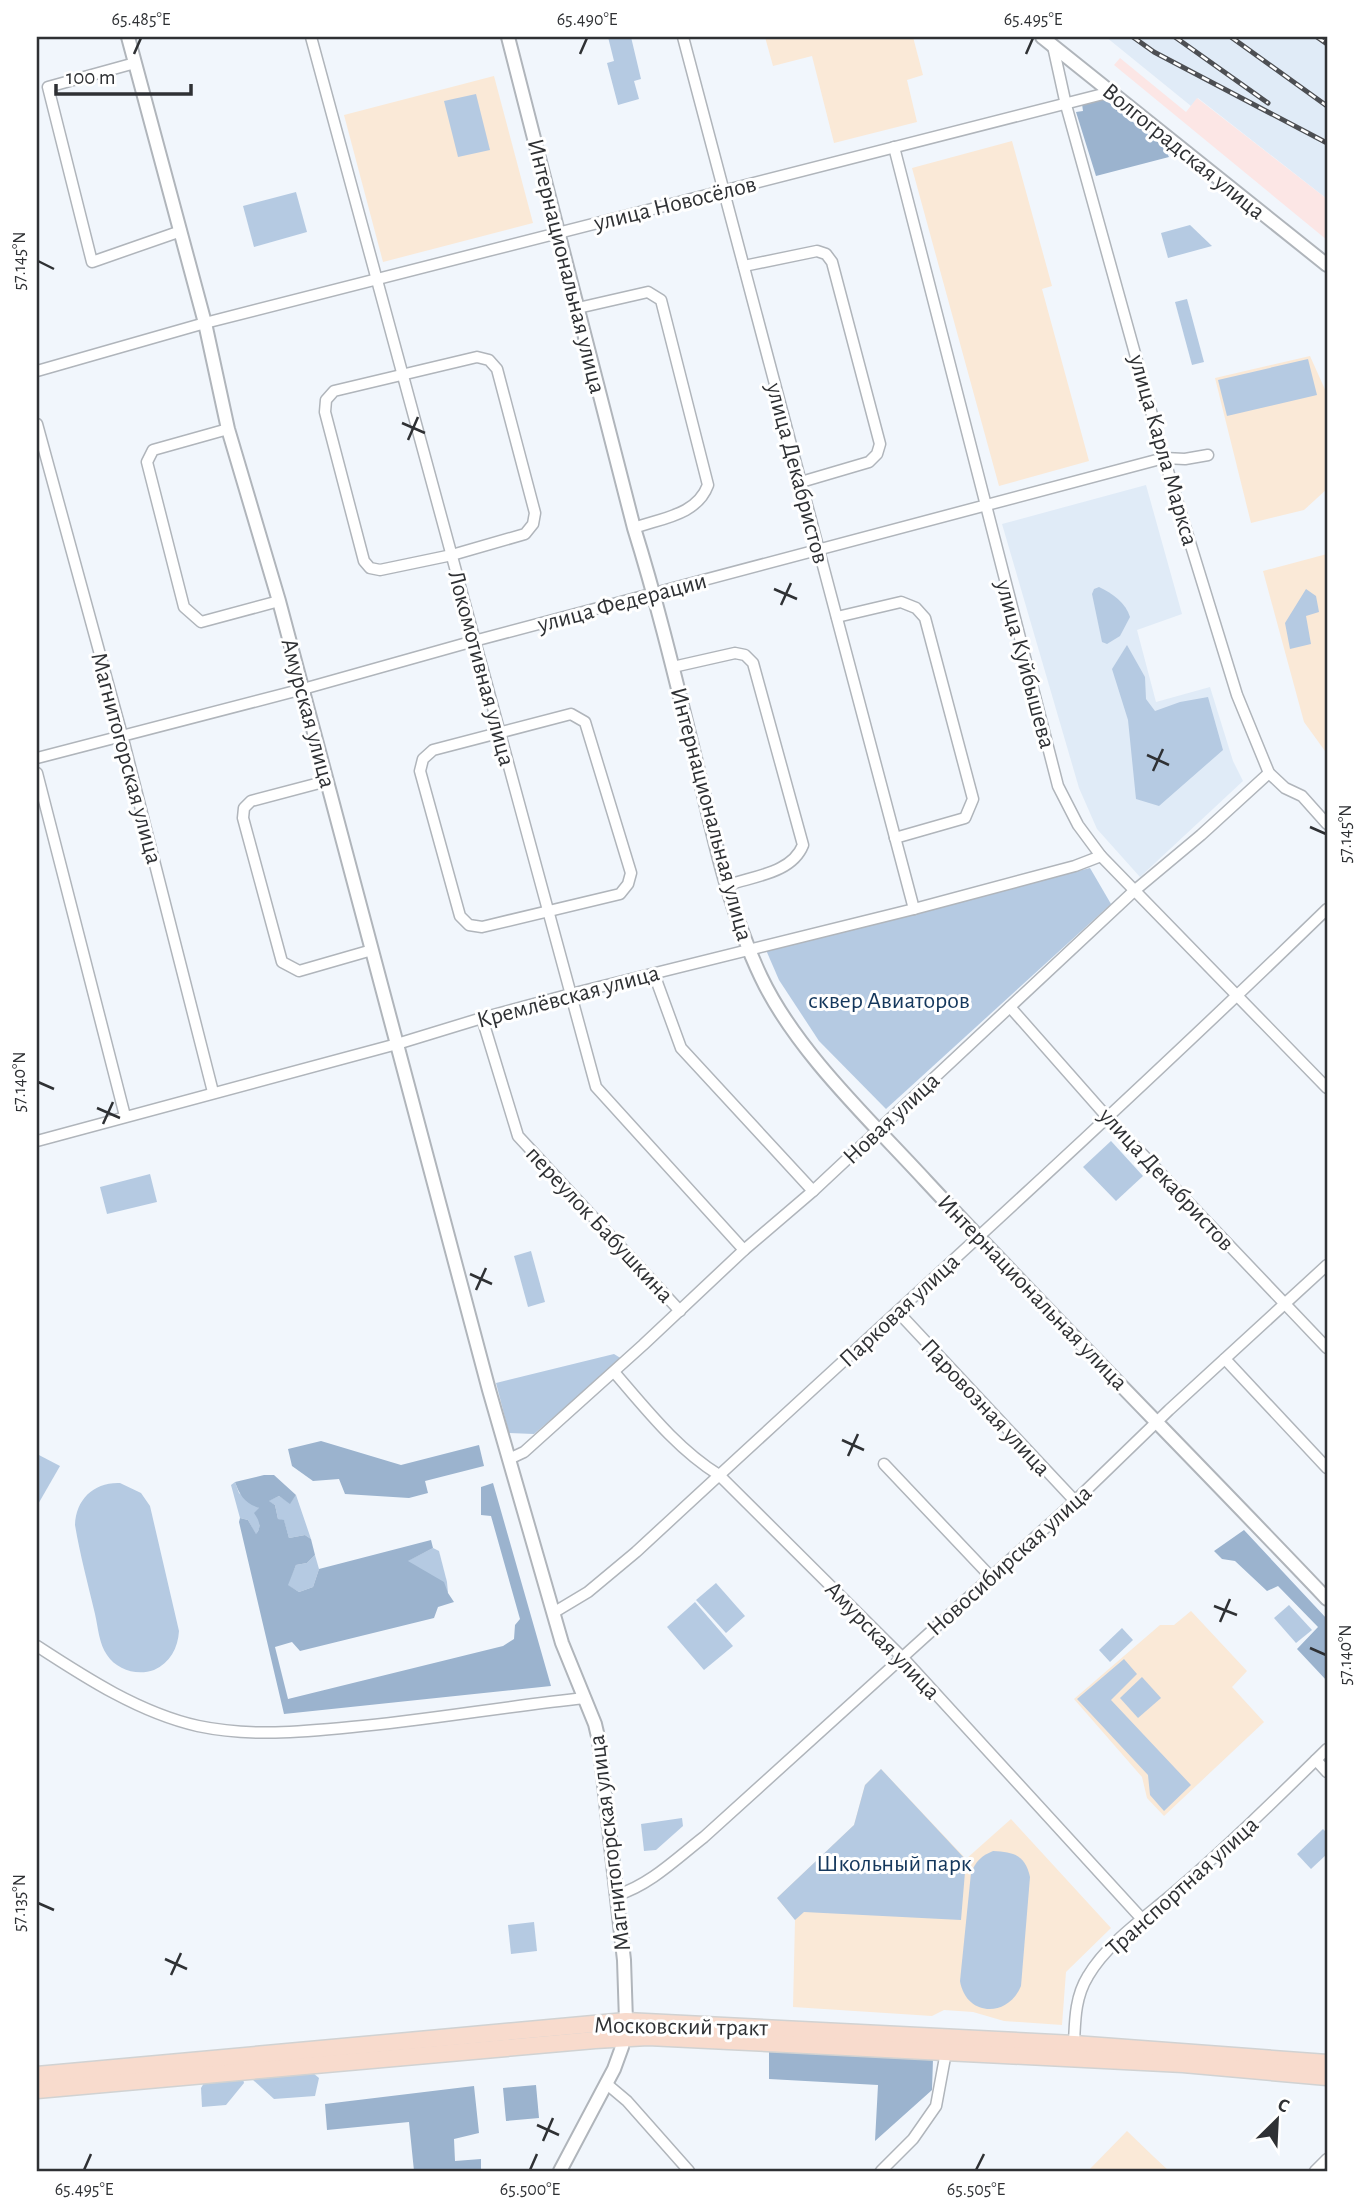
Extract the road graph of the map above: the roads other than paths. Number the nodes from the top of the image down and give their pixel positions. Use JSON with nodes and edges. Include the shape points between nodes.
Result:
{"nodes":[{"id":1,"x":128,"y":37,"type":"edge"},
{"id":2,"x":311,"y":37,"type":"edge"},
{"id":3,"x":508,"y":37,"type":"edge"},
{"id":4,"x":683,"y":37,"type":"edge"},
{"id":5,"x":1042,"y":37,"type":"edge"},
{"id":6,"x":1053,"y":46,"type":"junction"},
{"id":7,"x":135,"y":63,"type":"junction"},
{"id":8,"x":1111,"y":92,"type":"junction"},
{"id":9,"x":1066,"y":105,"type":"junction"},
{"id":10,"x":894,"y":147,"type":"junction"},
{"id":11,"x":724,"y":191,"type":"junction"},
{"id":12,"x":181,"y":231,"type":"junction"},
{"id":13,"x":559,"y":233,"type":"junction"},
{"id":14,"x":1327,"y":265,"type":"edge"},
{"id":15,"x":744,"y":267,"type":"junction"},
{"id":16,"x":376,"y":280,"type":"junction"},
{"id":17,"x":578,"y":308,"type":"junction"},
{"id":18,"x":205,"y":323,"type":"junction"},
{"id":19,"x":37,"y":371,"type":"edge"},
{"id":20,"x":401,"y":373,"type":"junction"},
{"id":21,"x":37,"y":424,"type":"edge"},
{"id":22,"x":228,"y":429,"type":"junction"},
{"id":23,"x":1208,"y":456,"type":"dead end"},
{"id":24,"x":1164,"y":458,"type":"junction"},
{"id":25,"x":801,"y":482,"type":"junction"},
{"id":26,"x":985,"y":505,"type":"junction"},
{"id":27,"x":634,"y":528,"type":"junction"},
{"id":28,"x":818,"y":549,"type":"junction"},
{"id":29,"x":452,"y":555,"type":"junction"},
{"id":30,"x":655,"y":594,"type":"junction"},
{"id":31,"x":279,"y":601,"type":"junction"},
{"id":32,"x":837,"y":617,"type":"junction"},
{"id":33,"x":474,"y":641,"type":"junction"},
{"id":34,"x":673,"y":667,"type":"junction"},
{"id":35,"x":303,"y":689,"type":"junction"},
{"id":36,"x":499,"y":733,"type":"junction"},
{"id":37,"x":122,"y":735,"type":"junction"},
{"id":38,"x":37,"y":758,"type":"edge"},
{"id":39,"x":37,"y":773,"type":"edge"},
{"id":40,"x":1269,"y":773,"type":"junction"},
{"id":41,"x":327,"y":780,"type":"junction"},
{"id":42,"x":1327,"y":824,"type":"edge"},
{"id":43,"x":895,"y":838,"type":"junction"},
{"id":44,"x":1101,"y":856,"type":"junction"},
{"id":45,"x":728,"y":885,"type":"junction"},
{"id":46,"x":1134,"y":891,"type":"junction"},
{"id":47,"x":914,"y":908,"type":"junction"},
{"id":48,"x":1327,"y":909,"type":"edge"},
{"id":49,"x":548,"y":913,"type":"junction"},
{"id":50,"x":372,"y":950,"type":"junction"},
{"id":51,"x":748,"y":950,"type":"junction"},
{"id":52,"x":654,"y":974,"type":"junction"},
{"id":53,"x":571,"y":994,"type":"junction"},
{"id":54,"x":1237,"y":995,"type":"junction"},
{"id":55,"x":1010,"y":1007,"type":"junction"},
{"id":56,"x":482,"y":1018,"type":"junction"},
{"id":57,"x":397,"y":1044,"type":"junction"},
{"id":58,"x":1327,"y":1088,"type":"edge"},
{"id":59,"x":214,"y":1092,"type":"junction"},
{"id":60,"x":125,"y":1116,"type":"junction"},
{"id":61,"x":1108,"y":1118,"type":"junction"},
{"id":62,"x":880,"y":1130,"type":"junction"},
{"id":63,"x":37,"y":1141,"type":"edge"},
{"id":64,"x":813,"y":1191,"type":"junction"},
{"id":65,"x":977,"y":1236,"type":"junction"},
{"id":66,"x":744,"y":1250,"type":"junction"},
{"id":67,"x":1327,"y":1265,"type":"edge"},
{"id":68,"x":1284,"y":1304,"type":"junction"},
{"id":69,"x":680,"y":1311,"type":"junction"},
{"id":70,"x":898,"y":1312,"type":"junction"},
{"id":71,"x":1327,"y":1348,"type":"edge"},
{"id":72,"x":1225,"y":1359,"type":"junction"},
{"id":73,"x":614,"y":1372,"type":"junction"},
{"id":74,"x":489,"y":1390,"type":"joint"},
{"id":75,"x":1157,"y":1422,"type":"junction"},
{"id":76,"x":509,"y":1459,"type":"junction"},
{"id":77,"x":884,"y":1464,"type":"dead end"},
{"id":78,"x":1327,"y":1468,"type":"edge"},
{"id":79,"x":719,"y":1475,"type":"junction"},
{"id":80,"x":1074,"y":1502,"type":"junction"},
{"id":81,"x":991,"y":1577,"type":"junction"},
{"id":82,"x":1327,"y":1599,"type":"edge"},
{"id":83,"x":553,"y":1613,"type":"junction"},
{"id":84,"x":37,"y":1646,"type":"edge"},
{"id":85,"x":903,"y":1658,"type":"junction"},
{"id":86,"x":585,"y":1698,"type":"junction"},
{"id":87,"x":1327,"y":1749,"type":"edge"},
{"id":88,"x":1316,"y":1759,"type":"junction"},
{"id":89,"x":1327,"y":1772,"type":"edge"},
{"id":90,"x":617,"y":1895,"type":"junction"},
{"id":91,"x":1142,"y":1919,"type":"junction"},
{"id":92,"x":626,"y":2021,"type":"junction"},
{"id":93,"x":623,"y":2038,"type":"junction"},
{"id":94,"x":1074,"y":2044,"type":"junction"},
{"id":95,"x":946,"y":2052,"type":"junction"},
{"id":96,"x":1327,"y":2063,"type":"edge"},
{"id":97,"x":37,"y":2075,"type":"edge"},
{"id":98,"x":1327,"y":2077,"type":"edge"},
{"id":99,"x":608,"y":2084,"type":"junction"},
{"id":100,"x":37,"y":2090,"type":"edge"},
{"id":101,"x":1327,"y":2159,"type":"edge"},
{"id":102,"x":560,"y":2171,"type":"edge"},
{"id":103,"x":689,"y":2171,"type":"edge"},
{"id":104,"x":881,"y":2171,"type":"edge"},
{"id":105,"x":1315,"y":2171,"type":"edge"}],
"edges":[{"from":1,"to":7,"type":"street","name":"Амурская улица"},
{"from":2,"to":16,"type":"street","name":"Локомотивная улица"},
{"from":3,"to":13,"type":"street","name":"Интернациональная улица"},
{"from":4,"to":11,"type":"street","name":"улица Декабристов"},
{"from":5,"to":6,"type":"street","name":"Волгоградская улица"},
{"from":6,"to":8,"type":"street","name":"Волгоградская улица"},
{"from":6,"to":9,"type":"street","name":"улица Карла Маркса"},
{"from":7,"to":12,"type":"street","name":"Амурская улица"},
{"from":7,"to":12,"type":"street","via":[[48,88],[92,262]]},
{"from":8,"to":9,"type":"street","name":"улица Новосёлов"},
{"from":8,"to":14,"type":"street","name":"Волгоградская улица"},
{"from":9,"to":10,"type":"street","name":"улица Новосёлов"},
{"from":9,"to":24,"type":"street","name":"улица Карла Маркса"},
{"from":10,"to":11,"type":"street","name":"улица Новосёлов"},
{"from":10,"to":26,"type":"street","name":"улица Куйбышева"},
{"from":11,"to":13,"type":"street","name":"улица Новосёлов"},
{"from":11,"to":15,"type":"street","name":"улица Декабристов"},
{"from":12,"to":18,"type":"street","name":"Амурская улица"},
{"from":13,"to":16,"type":"street","name":"улица Новосёлов"},
{"from":13,"to":17,"type":"street","name":"Интернациональная улица"},
{"from":15,"to":25,"type":"street","name":"улица Декабристов"},
{"from":15,"to":25,"type":"street","via":[[817,251],[832,262],[880,444],[869,462]]},
{"from":16,"to":18,"type":"street","name":"улица Новосёлов"},
{"from":16,"to":20,"type":"street","name":"Локомотивная улица"},
{"from":17,"to":27,"type":"street","name":"Интернациональная улица"},
{"from":17,"to":27,"type":"street","via":[[648,292],[661,300],[708,485],[694,508]]},
{"from":18,"to":19,"type":"street","name":"улица Новосёлов"},
{"from":18,"to":22,"type":"street","name":"Амурская улица"},
{"from":20,"to":29,"type":"street","name":"Локомотивная улица"},
{"from":20,"to":29,"type":"street","via":[[334,391],[326,400],[324,412],[364,561],[380,570]]},
{"from":20,"to":29,"type":"street","via":[[477,356],[497,369],[535,513],[533,524],[525,534]]},
{"from":21,"to":37,"type":"street","name":"Магнитогорская улица"},
{"from":22,"to":31,"type":"street","name":"Амурская улица"},
{"from":22,"to":31,"type":"street","via":[[153,450],[147,462],[184,607],[201,622]]},
{"from":23,"to":24,"type":"street","name":"улица Федерации"},
{"from":24,"to":26,"type":"street","name":"улица Федерации"},
{"from":24,"to":40,"type":"street","name":"улица Карла Маркса","via":[[1237,695]]},
{"from":25,"to":28,"type":"street","name":"улица Декабристов"},
{"from":26,"to":28,"type":"street","name":"улица Федерации"},
{"from":26,"to":44,"type":"street","name":"улица Куйбышева","via":[[1058,786],[1077,825]]},
{"from":27,"to":30,"type":"street","name":"Интернациональная улица"},
{"from":28,"to":30,"type":"street","name":"улица Федерации"},
{"from":28,"to":32,"type":"street","name":"улица Декабристов"},
{"from":29,"to":33,"type":"street","name":"Локомотивная улица"},
{"from":30,"to":33,"type":"street","name":"улица Федерации"},
{"from":30,"to":34,"type":"street","name":"Интернациональная улица"},
{"from":31,"to":35,"type":"street","name":"Амурская улица"},
{"from":32,"to":43,"type":"street","name":"улица Декабристов"},
{"from":32,"to":43,"type":"street","via":[[901,602],[925,618],[973,799],[965,818]]},
{"from":33,"to":35,"type":"street","name":"улица Федерации"},
{"from":33,"to":36,"type":"street","name":"Локомотивная улица"},
{"from":34,"to":45,"type":"street","name":"Интернациональная улица"},
{"from":34,"to":45,"type":"street","via":[[735,653],[745,654],[753,663],[803,845],[788,866]]},
{"from":35,"to":37,"type":"street","name":"улица Федерации"},
{"from":35,"to":41,"type":"street","name":"Амурская улица"},
{"from":36,"to":49,"type":"street","name":"Локомотивная улица"},
{"from":36,"to":49,"type":"street","via":[[433,750],[423,759],[420,771],[460,916],[469,925],[482,928]]},
{"from":36,"to":49,"type":"street","via":[[571,714],[585,722],[625,850],[631,873],[620,894]]},
{"from":37,"to":38,"type":"street","name":"улица Федерации"},
{"from":37,"to":59,"type":"street","name":"Магнитогорская улица"},
{"from":39,"to":60,"type":"street"},
{"from":40,"to":42,"type":"street","via":[[1302,796]]},
{"from":40,"to":46,"type":"street","name":"Новая улица"},
{"from":41,"to":50,"type":"street","name":"Амурская улица"},
{"from":41,"to":50,"type":"street","via":[[251,801],[243,818],[282,962],[299,971]]},
{"from":43,"to":47,"type":"street","name":"улица Декабристов"},
{"from":44,"to":46,"type":"street","name":"улица Куйбышева"},
{"from":44,"to":47,"type":"street","name":"Кремлёвская улица"},
{"from":45,"to":51,"type":"street","name":"Интернациональная улица"},
{"from":46,"to":54,"type":"street","name":"улица Куйбышева"},
{"from":46,"to":55,"type":"street","name":"Новая улица"},
{"from":47,"to":51,"type":"street","name":"Кремлёвская улица"},
{"from":48,"to":54,"type":"street","name":"Парковая улица"},
{"from":49,"to":53,"type":"street","name":"Локомотивная улица"},
{"from":50,"to":57,"type":"street","name":"Амурская улица"},
{"from":51,"to":52,"type":"street","name":"Кремлёвская улица"},
{"from":51,"to":62,"type":"street","name":"Интернациональная улица","via":[[786,1024]]},
{"from":52,"to":53,"type":"street","name":"Кремлёвская улица"},
{"from":52,"to":64,"type":"street","via":[[681,1048]]},
{"from":53,"to":56,"type":"street","name":"Кремлёвская улица"},
{"from":53,"to":66,"type":"street","name":"Локомотивная улица","via":[[596,1087]]},
{"from":54,"to":58,"type":"street","name":"улица Куйбышева"},
{"from":54,"to":61,"type":"street","name":"Парковая улица"},
{"from":55,"to":61,"type":"street","name":"улица Декабристов"},
{"from":55,"to":62,"type":"street","name":"Новая улица"},
{"from":56,"to":57,"type":"street","name":"Кремлёвская улица"},
{"from":56,"to":69,"type":"street","name":"переулок Бабушкина","via":[[518,1136]]},
{"from":57,"to":59,"type":"street","name":"Кремлёвская улица"},
{"from":57,"to":74,"type":"street","name":"Амурская улица"},
{"from":59,"to":60,"type":"street","name":"Кремлёвская улица"},
{"from":60,"to":63,"type":"street","name":"Кремлёвская улица"},
{"from":61,"to":65,"type":"street","name":"Парковая улица"},
{"from":61,"to":68,"type":"street","name":"улица Декабристов"},
{"from":62,"to":64,"type":"street","name":"Новая улица"},
{"from":62,"to":65,"type":"street","name":"Интернациональная улица"},
{"from":64,"to":66,"type":"street","name":"Новая улица"},
{"from":65,"to":70,"type":"street","name":"Парковая улица"},
{"from":65,"to":75,"type":"street","name":"Интернациональная улица"},
{"from":66,"to":69,"type":"street","name":"Новая улица"},
{"from":67,"to":68,"type":"street","name":"Новосибирская улица"},
{"from":68,"to":71,"type":"street","name":"улица Декабристов"},
{"from":68,"to":72,"type":"street","name":"Новосибирская улица"},
{"from":69,"to":73,"type":"street","name":"Новая улица"},
{"from":70,"to":79,"type":"street","name":"Парковая улица"},
{"from":70,"to":80,"type":"street","name":"Паровозная улица"},
{"from":72,"to":75,"type":"street","name":"Новосибирская улица"},
{"from":72,"to":78,"type":"street"},
{"from":73,"to":76,"type":"street","name":"Новая улица","via":[[524,1452]]},
{"from":73,"to":79,"type":"street","name":"Амурская улица","via":[[696,1462]]},
{"from":74,"to":76,"type":"street","name":"Магнитогорская улица"},
{"from":75,"to":80,"type":"street","name":"Новосибирская улица"},
{"from":75,"to":82,"type":"street","name":"Интернациональная улица"},
{"from":76,"to":83,"type":"street","name":"Магнитогорская улица"},
{"from":77,"to":81,"type":"street"},
{"from":79,"to":83,"type":"street","name":"Парковая улица","via":[[611,1574]]},
{"from":79,"to":85,"type":"street","name":"Амурская улица"},
{"from":80,"to":81,"type":"street","name":"Новосибирская улица"},
{"from":81,"to":85,"type":"street","name":"Новосибирская улица"},
{"from":83,"to":86,"type":"street","name":"Магнитогорская улица"},
{"from":84,"to":86,"type":"street","via":[[140,1705],[200,1726],[246,1731],[290,1733]]},
{"from":85,"to":90,"type":"street","name":"Новосибирская улица","via":[[704,1837],[647,1882]]},
{"from":85,"to":91,"type":"street","name":"Амурская улица"},
{"from":86,"to":90,"type":"street","name":"Магнитогорская улица","via":[[599,1741]]},
{"from":87,"to":88,"type":"street","name":"Транспортная улица"},
{"from":88,"to":89,"type":"street"},
{"from":88,"to":91,"type":"street","name":"Транспортная улица","via":[[1268,1808]]},
{"from":90,"to":92,"type":"street","name":"Магнитогорская улица"},
{"from":91,"to":94,"type":"street","name":"Транспортная улица","via":[[1086,1978],[1077,2003]]},
{"from":92,"to":93,"type":"street","name":"Магнитогорская улица"},
{"from":92,"to":94,"type":"main road","name":"Московский тракт"},
{"from":92,"to":97,"type":"main road","name":"Московский тракт"},
{"from":93,"to":95,"type":"main road","name":"Московский тракт"},
{"from":93,"to":99,"type":"street","name":"Магнитогорская улица"},
{"from":93,"to":100,"type":"main road","name":"Московский тракт"},
{"from":94,"to":96,"type":"main road","name":"Московский тракт"},
{"from":95,"to":98,"type":"main road","name":"Московский тракт","via":[[1183,2064]]},
{"from":95,"to":104,"type":"street","via":[[936,2106],[913,2139]]},
{"from":99,"to":102,"type":"street","name":"Магнитогорская улица"},
{"from":99,"to":103,"type":"street"},
{"from":101,"to":105,"type":"street"}]}
